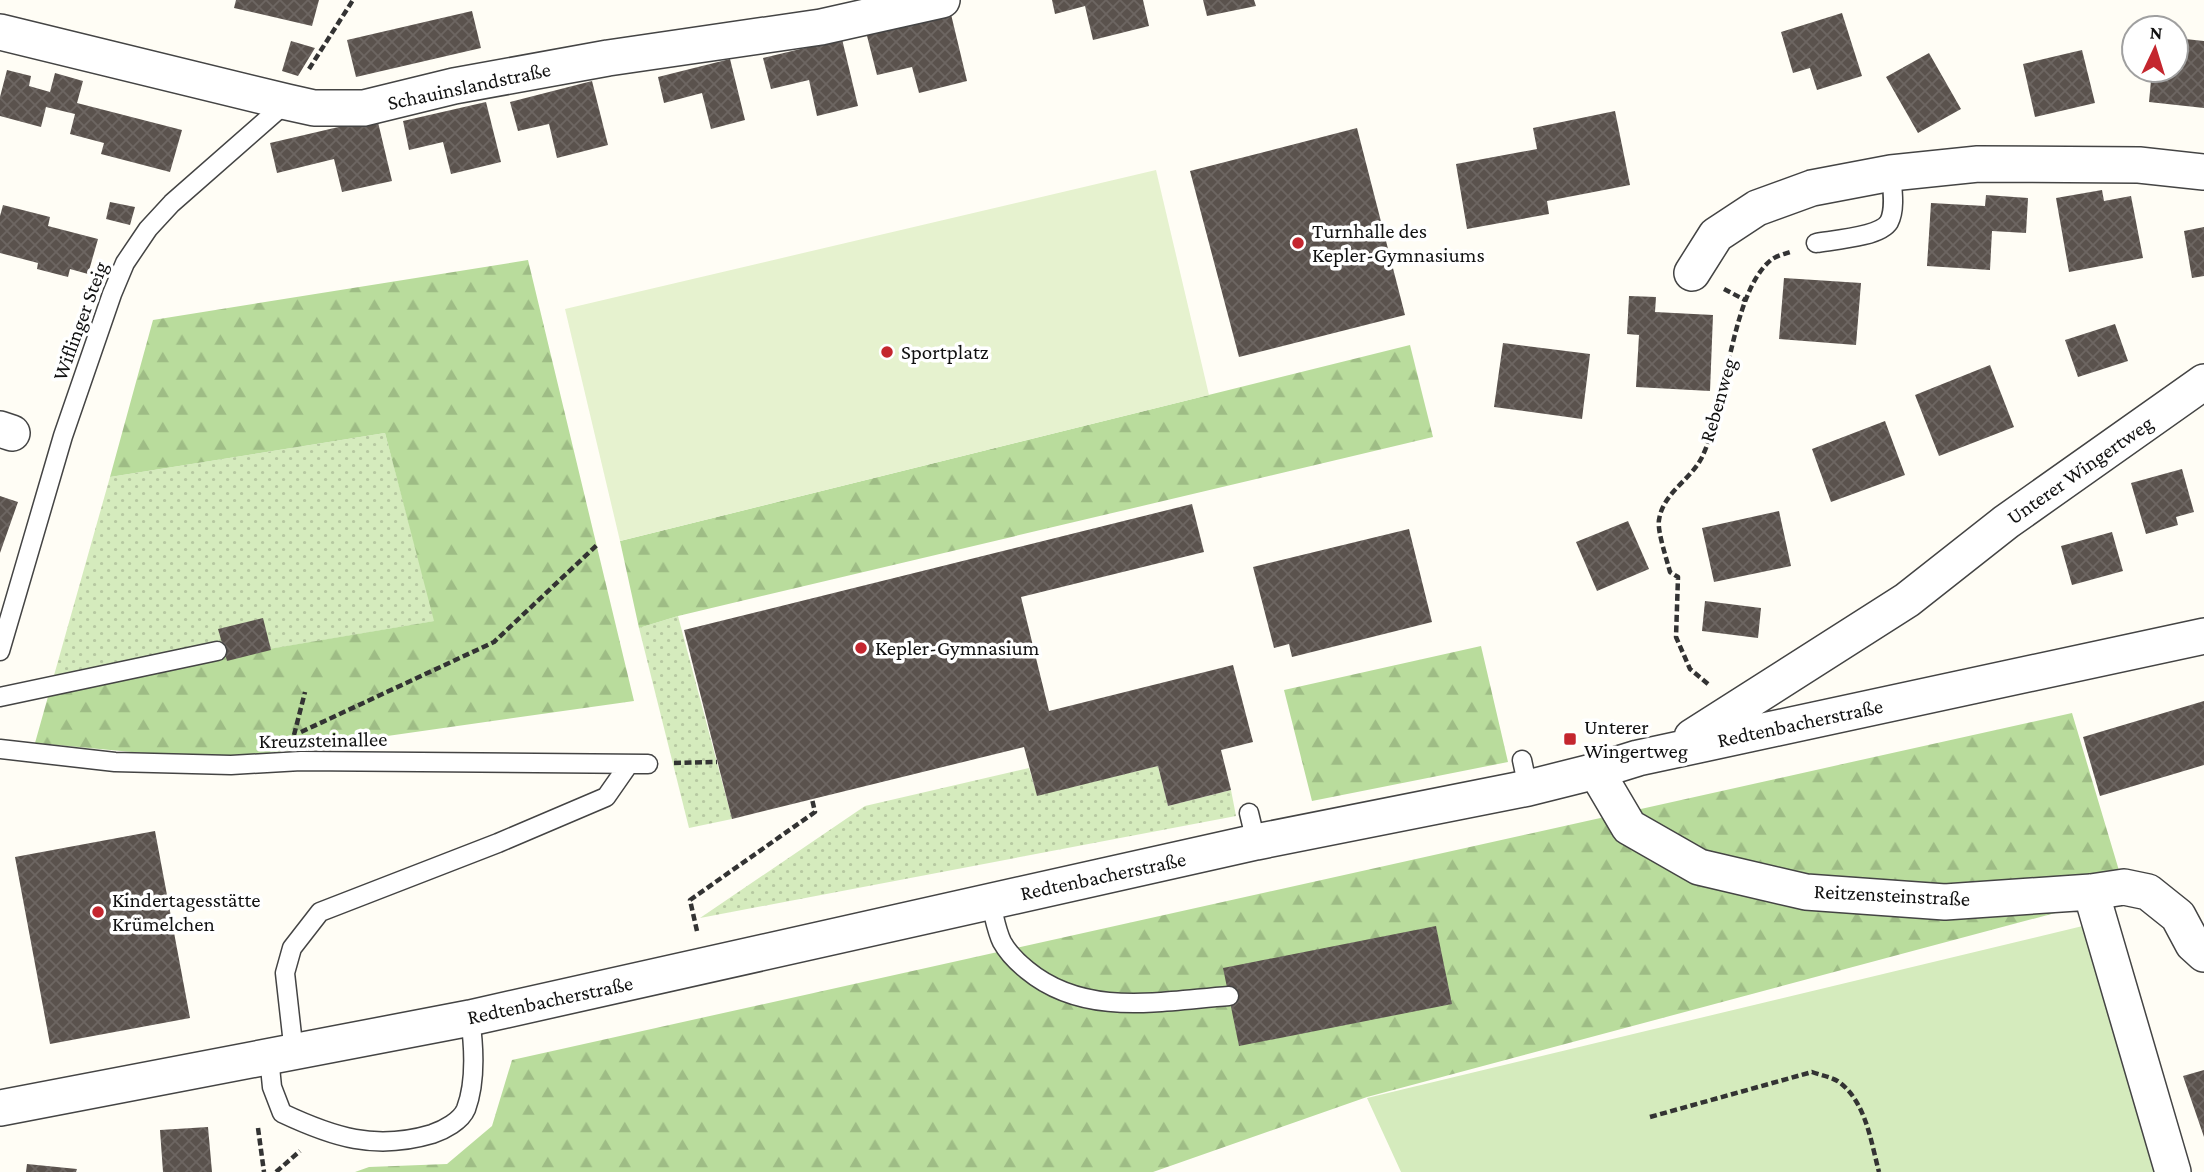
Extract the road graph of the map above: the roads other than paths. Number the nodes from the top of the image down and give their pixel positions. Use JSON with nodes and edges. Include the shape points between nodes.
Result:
{"nodes":[{"id":1,"x":942,"y":0,"type":"edge"},
{"id":2,"x":0,"y":32,"type":"edge"},
{"id":3,"x":287,"y":102,"type":"junction"},
{"id":4,"x":2204,"y":172,"type":"edge"},
{"id":5,"x":1891,"y":173,"type":"junction"},
{"id":6,"x":1816,"y":243,"type":"road end"},
{"id":7,"x":1692,"y":273,"type":"dead end"},
{"id":8,"x":2204,"y":382,"type":"edge"},
{"id":9,"x":2204,"y":636,"type":"edge"},
{"id":10,"x":0,"y":651,"type":"edge"},
{"id":11,"x":217,"y":651,"type":"dead end"},
{"id":12,"x":0,"y":696,"type":"edge"},
{"id":13,"x":0,"y":749,"type":"edge"},
{"id":14,"x":1639,"y":758,"type":"junction"},
{"id":15,"x":629,"y":764,"type":"junction"},
{"id":16,"x":648,"y":764,"type":"road end"},
{"id":17,"x":1596,"y":771,"type":"junction"},
{"id":18,"x":2091,"y":892,"type":"junction"},
{"id":19,"x":990,"y":901,"type":"junction"},
{"id":20,"x":2204,"y":954,"type":"edge"},
{"id":21,"x":1229,"y":996,"type":"dead end"},
{"id":22,"x":470,"y":1018,"type":"junction"},
{"id":23,"x":281,"y":1055,"type":"junction"},
{"id":24,"x":0,"y":1108,"type":"edge"},
{"id":25,"x":2173,"y":1172,"type":"edge"}],
"edges":[{"from":1,"to":3,"type":"street","name":"Schauinslandstraße","via":[[821,27],[467,83],[364,108],[314,108]]},
{"from":2,"to":3,"type":"street","name":"Schauinslandstraße"},
{"from":3,"to":10,"type":"lane","name":"Wiflinger Steig","via":[[172,203],[125,263],[62,436]]},
{"from":4,"to":5,"type":"street","via":[[2140,165],[1978,164]]},
{"from":5,"to":6,"type":"lane","via":[[1893,208],[1888,223],[1876,232]]},
{"from":5,"to":7,"type":"street","via":[[1812,188],[1758,208],[1716,235]]},
{"from":8,"to":14,"type":"street","name":"Unterer Wingertweg","via":[[2006,522],[1907,600],[1707,729],[1672,748]]},
{"from":9,"to":14,"type":"street","name":"Redtenbacherstraße"},
{"from":11,"to":12,"type":"lane"},
{"from":13,"to":15,"type":"lane","name":"Kreuzsteinallee","via":[[115,762],[231,765],[301,761]]},
{"from":14,"to":17,"type":"street","name":"Redtenbacherstraße"},
{"from":15,"to":16,"type":"lane","name":"Kreuzsteinallee"},
{"from":15,"to":23,"type":"lane","via":[[606,797],[320,912],[292,948],[286,967]]},
{"from":17,"to":18,"type":"street","name":"Reitzensteinstraße","via":[[1629,827],[1699,867],[1806,892],[1945,902]]},
{"from":17,"to":19,"type":"street","name":"Redtenbacherstraße","via":[[1525,774],[1253,827]]},
{"from":18,"to":20,"type":"street","name":"Reitzensteinstraße","via":[[2124,887],[2148,892],[2178,916]]},
{"from":18,"to":25,"type":"street"},
{"from":19,"to":21,"type":"lane","via":[[1010,954],[1037,978],[1075,996],[1103,1003],[1148,1004]]},
{"from":19,"to":22,"type":"street","name":"Redtenbacherstraße"},
{"from":22,"to":23,"type":"street","name":"Redtenbacherstraße"},
{"from":22,"to":23,"type":"lane","via":[[474,1066],[465,1111],[444,1130],[408,1141],[363,1141],[322,1132],[282,1113],[272,1087]]},
{"from":23,"to":24,"type":"street","name":"Redtenbacherstraße"}]}
